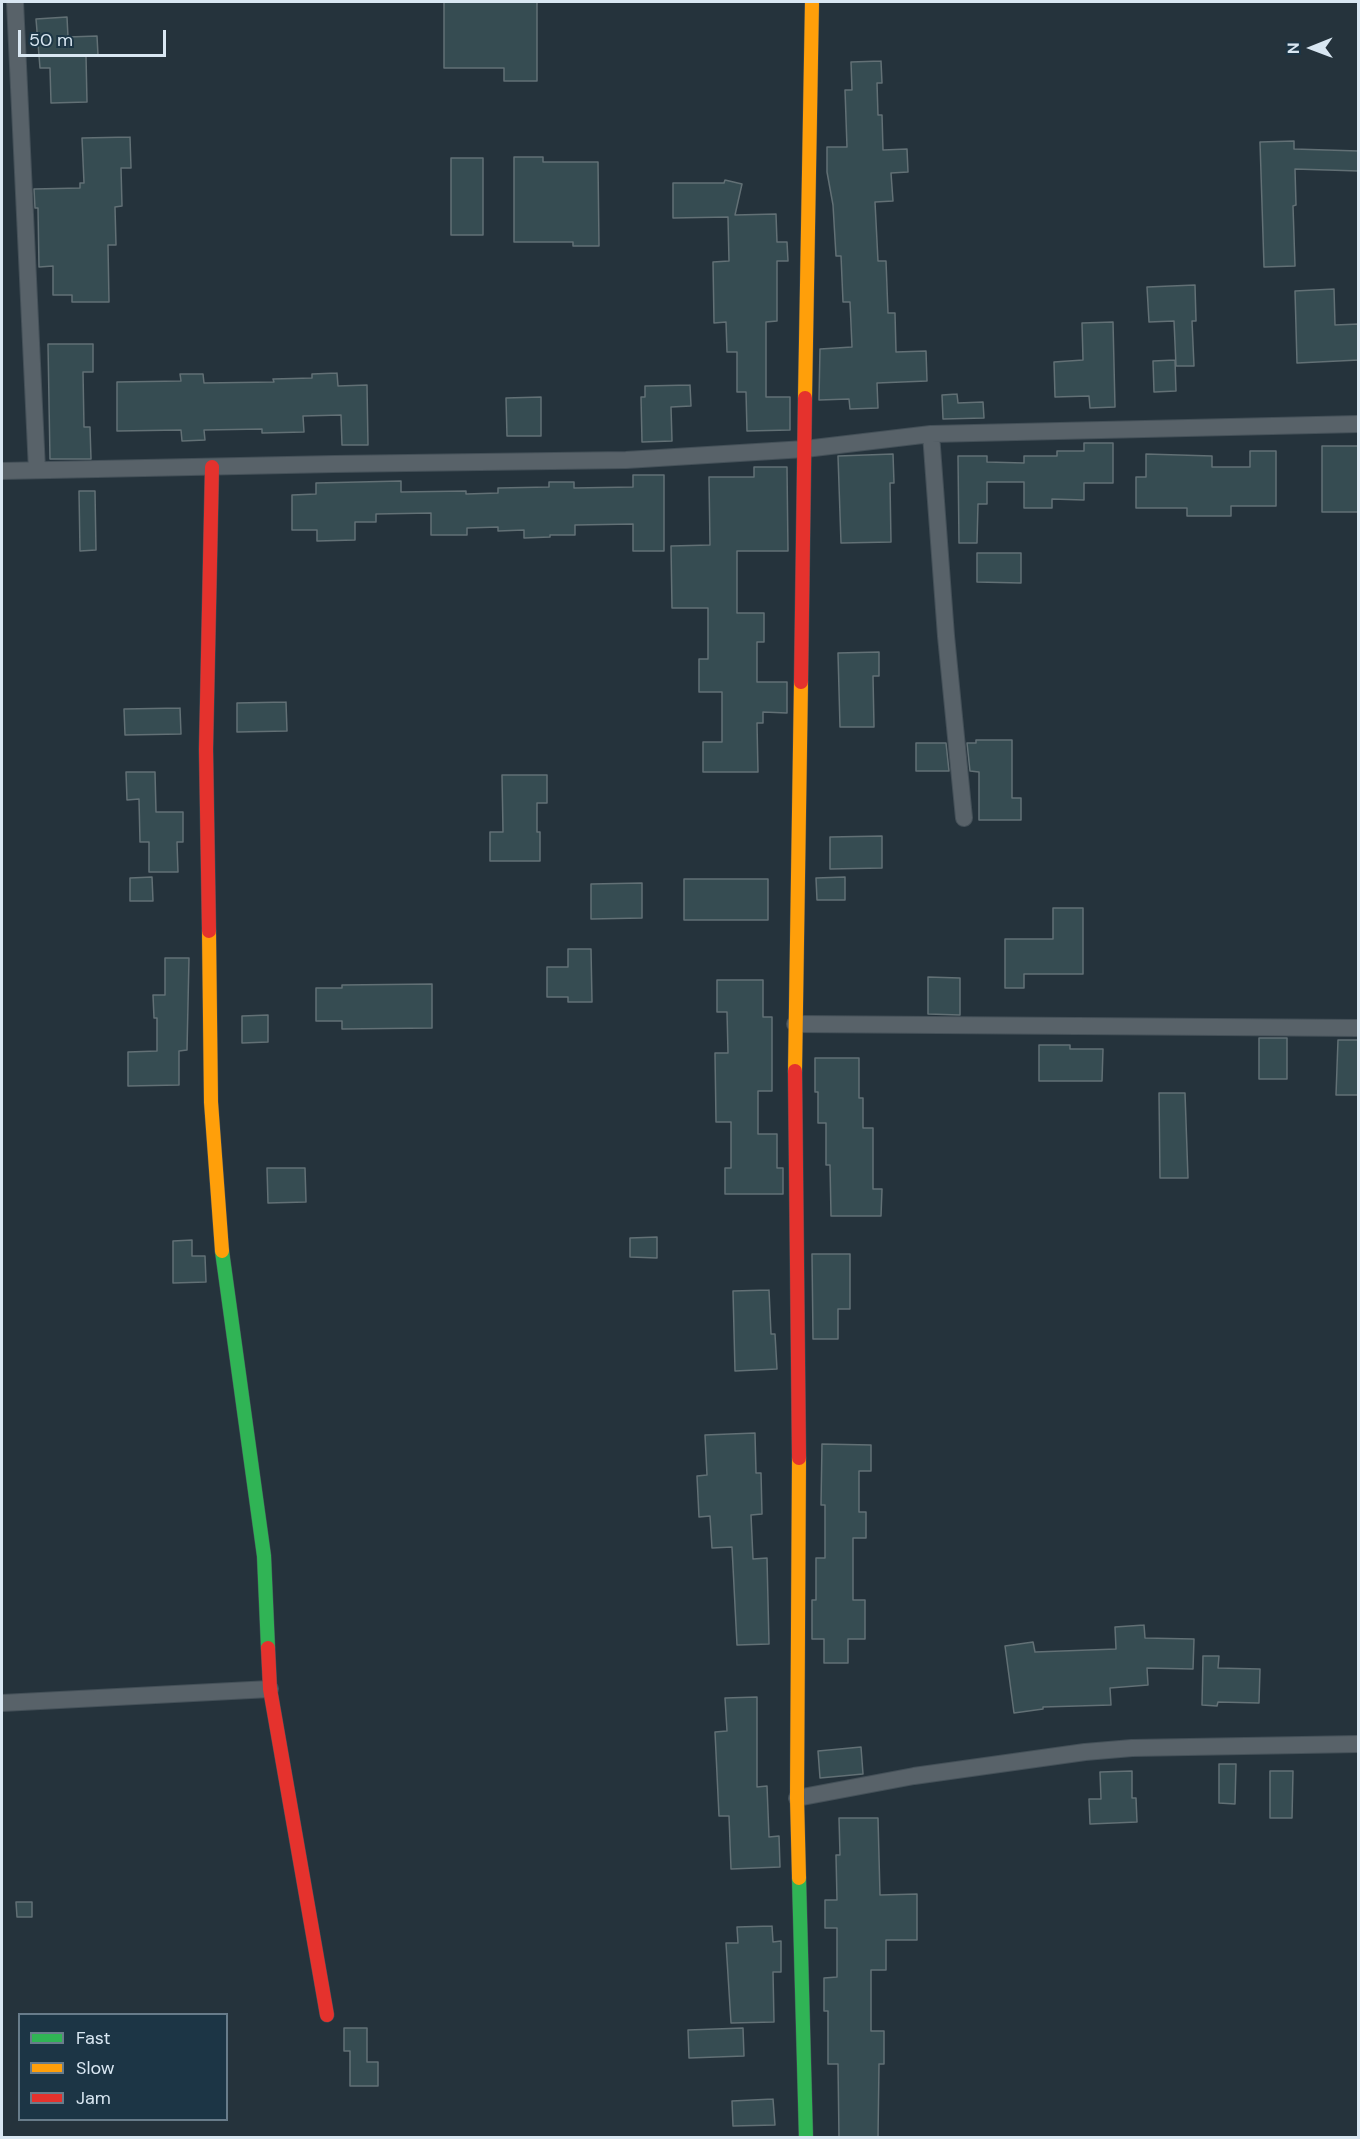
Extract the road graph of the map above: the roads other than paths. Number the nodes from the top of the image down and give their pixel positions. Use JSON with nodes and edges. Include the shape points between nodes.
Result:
{"nodes":[{"id":1,"x":15,"y":2,"type":"edge"},
{"id":2,"x":812,"y":2,"type":"edge"},
{"id":3,"x":1359,"y":424,"type":"edge"},
{"id":4,"x":931,"y":434,"type":"junction"},
{"id":5,"x":805,"y":449,"type":"junction"},
{"id":6,"x":212,"y":467,"type":"junction"},
{"id":7,"x":37,"y":470,"type":"junction"},
{"id":8,"x":2,"y":471,"type":"edge"},
{"id":9,"x":964,"y":818,"type":"dead end"},
{"id":10,"x":795,"y":1024,"type":"junction"},
{"id":11,"x":1359,"y":1029,"type":"edge"},
{"id":12,"x":270,"y":1689,"type":"junction"},
{"id":13,"x":2,"y":1703,"type":"edge"},
{"id":14,"x":1359,"y":1744,"type":"edge"},
{"id":15,"x":797,"y":1798,"type":"junction"},
{"id":16,"x":327,"y":2015,"type":"dead end"},
{"id":17,"x":806,"y":2138,"type":"edge"}],
"edges":[{"from":1,"to":7,"type":"street"},
{"from":2,"to":5,"type":"street"},
{"from":3,"to":4,"type":"street"},
{"from":4,"to":5,"type":"street"},
{"from":4,"to":9,"type":"street"},
{"from":5,"to":6,"type":"street","via":[[626,460]]},
{"from":5,"to":10,"type":"street"},
{"from":6,"to":7,"type":"street"},
{"from":6,"to":12,"type":"street","via":[[206,749],[211,1102],[219,1228],[264,1556]]},
{"from":7,"to":8,"type":"street"},
{"from":10,"to":11,"type":"street"},
{"from":10,"to":15,"type":"street"},
{"from":12,"to":13,"type":"street"},
{"from":12,"to":16,"type":"street"},
{"from":14,"to":15,"type":"street","via":[[1085,1752],[914,1776]]},
{"from":15,"to":17,"type":"street"}]}
